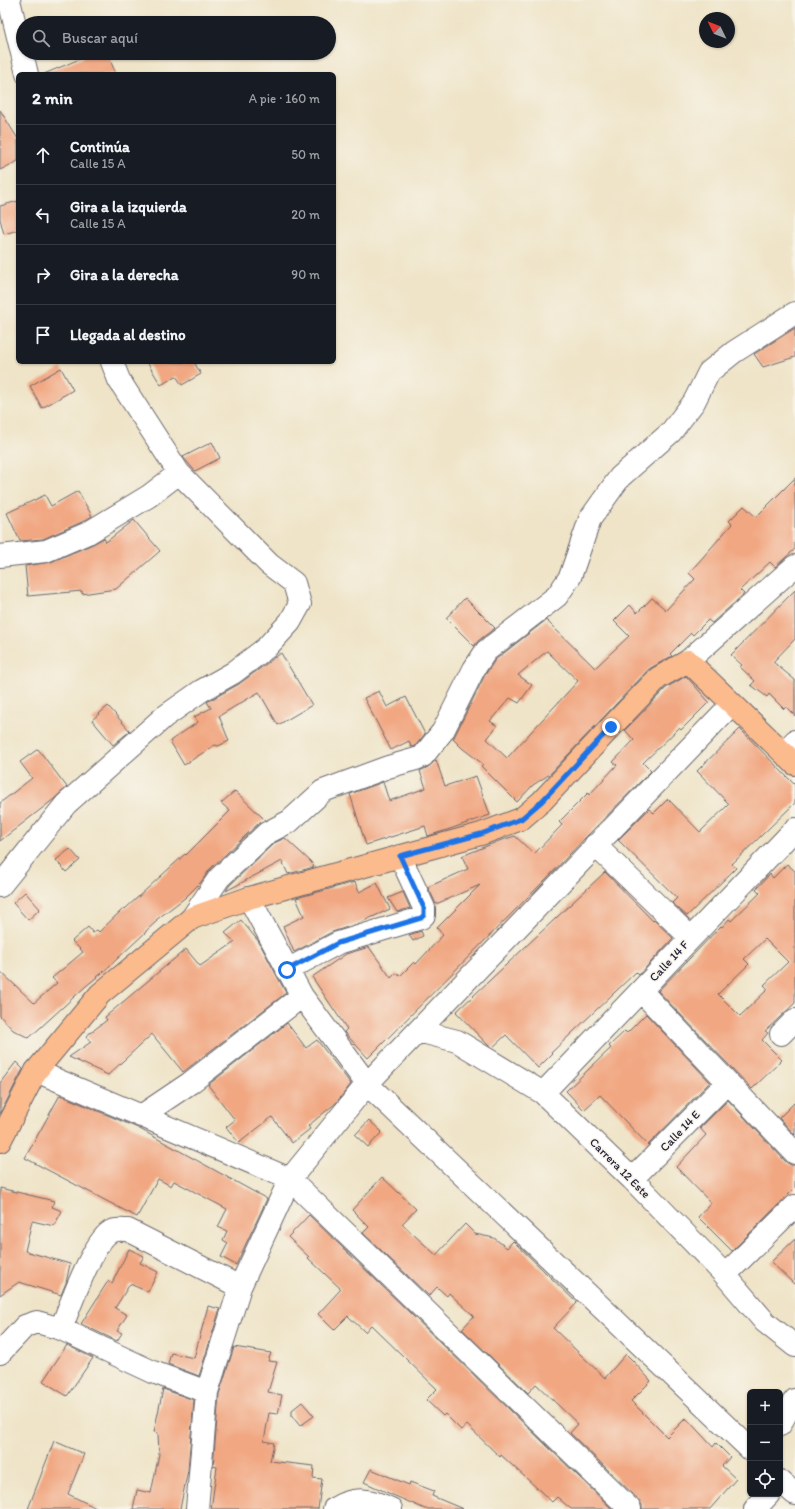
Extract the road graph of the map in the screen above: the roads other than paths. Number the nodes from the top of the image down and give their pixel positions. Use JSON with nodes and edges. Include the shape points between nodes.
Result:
{"nodes":[{"id":1,"x":6,"y":5,"type":"edge"},
{"id":2,"x":16,"y":38,"type":"edge"},
{"id":3,"x":23,"y":60,"type":"edge"},
{"id":4,"x":26,"y":72,"type":"edge"},
{"id":5,"x":795,"y":313,"type":"edge"},
{"id":6,"x":113,"y":364,"type":"edge"},
{"id":7,"x":179,"y":473,"type":"junction"},
{"id":8,"x":0,"y":556,"type":"edge"},
{"id":9,"x":795,"y":566,"type":"edge"},
{"id":10,"x":688,"y":661,"type":"junction"},
{"id":11,"x":732,"y":704,"type":"junction"},
{"id":12,"x":791,"y":753,"type":"edge"},
{"id":13,"x":795,"y":829,"type":"edge"},
{"id":14,"x":595,"y":845,"type":"junction"},
{"id":15,"x":400,"y":856,"type":"junction"},
{"id":16,"x":0,"y":886,"type":"edge"},
{"id":17,"x":249,"y":898,"type":"junction"},
{"id":18,"x":192,"y":918,"type":"junction"},
{"id":19,"x":691,"y":938,"type":"junction"},
{"id":20,"x":287,"y":970,"type":"junction"},
{"id":21,"x":641,"y":991,"type":"junction"},
{"id":22,"x":302,"y":996,"type":"junction"},
{"id":23,"x":418,"y":1031,"type":"junction"},
{"id":24,"x":36,"y":1071,"type":"junction"},
{"id":25,"x":727,"y":1083,"type":"junction"},
{"id":26,"x":367,"y":1084,"type":"junction"},
{"id":27,"x":543,"y":1093,"type":"junction"},
{"id":28,"x":142,"y":1116,"type":"junction"},
{"id":29,"x":0,"y":1141,"type":"edge"},
{"id":30,"x":795,"y":1153,"type":"edge"},
{"id":31,"x":290,"y":1179,"type":"junction"},
{"id":32,"x":632,"y":1179,"type":"junction"},
{"id":33,"x":795,"y":1206,"type":"edge"},
{"id":34,"x":725,"y":1275,"type":"junction"},
{"id":35,"x":240,"y":1287,"type":"junction"},
{"id":36,"x":61,"y":1329,"type":"junction"},
{"id":37,"x":795,"y":1346,"type":"edge"},
{"id":38,"x":0,"y":1353,"type":"edge"},
{"id":39,"x":207,"y":1392,"type":"junction"},
{"id":40,"x":795,"y":1400,"type":"edge"},
{"id":41,"x":783,"y":1419,"type":"edge"},
{"id":42,"x":747,"y":1447,"type":"edge"},
{"id":43,"x":769,"y":1497,"type":"edge"},
{"id":44,"x":197,"y":1509,"type":"edge"},
{"id":45,"x":334,"y":1509,"type":"edge"},
{"id":46,"x":391,"y":1509,"type":"edge"},
{"id":47,"x":630,"y":1509,"type":"edge"},
{"id":48,"x":755,"y":1509,"type":"edge"}],
"edges":[{"from":1,"to":2,"type":"street"},
{"from":3,"to":4,"type":"street"},
{"from":5,"to":18,"type":"street","via":[[734,352],[709,372],[694,402],[671,432],[620,478],[590,519],[570,577],[558,596],[486,651],[474,669],[443,731],[423,756],[323,791],[290,821],[267,833],[219,878]]},
{"from":6,"to":7,"type":"street","via":[[119,380]]},
{"from":7,"to":8,"type":"street","via":[[149,496],[88,533],[46,551]]},
{"from":7,"to":16,"type":"street","via":[[269,564],[294,583],[300,604],[290,622],[266,648],[164,718],[66,804]]},
{"from":9,"to":10,"type":"street"},
{"from":10,"to":11,"type":"main road"},
{"from":10,"to":15,"type":"main road","via":[[658,678],[542,801],[521,819],[481,834]]},
{"from":11,"to":12,"type":"main road"},
{"from":11,"to":14,"type":"street"},
{"from":13,"to":19,"type":"street","name":"Calle 14 F"},
{"from":14,"to":19,"type":"street"},
{"from":14,"to":23,"type":"street"},
{"from":15,"to":17,"type":"main road"},
{"from":15,"to":20,"type":"street","via":[[424,908],[424,915],[338,943]]},
{"from":17,"to":18,"type":"main road"},
{"from":17,"to":20,"type":"street"},
{"from":18,"to":24,"type":"main road","via":[[100,994]]},
{"from":19,"to":21,"type":"street","name":"Calle 14 F"},
{"from":20,"to":22,"type":"street"},
{"from":21,"to":25,"type":"street"},
{"from":21,"to":27,"type":"street","name":"Calle 14 F"},
{"from":22,"to":26,"type":"street"},
{"from":22,"to":28,"type":"street"},
{"from":23,"to":26,"type":"street"},
{"from":23,"to":27,"type":"street","name":"Carrera 12 Este","via":[[457,1041]]},
{"from":24,"to":28,"type":"street"},
{"from":24,"to":29,"type":"main road"},
{"from":25,"to":30,"type":"street"},
{"from":25,"to":32,"type":"street","name":"Calle 14 E"},
{"from":26,"to":31,"type":"street"},
{"from":26,"to":42,"type":"street"},
{"from":27,"to":32,"type":"street","name":"Carrera 12 Este"},
{"from":28,"to":31,"type":"street"},
{"from":31,"to":35,"type":"street"},
{"from":31,"to":47,"type":"street"},
{"from":32,"to":34,"type":"street","name":"Carrera 12 Este"},
{"from":33,"to":34,"type":"street"},
{"from":34,"to":37,"type":"street","name":"Carrera 12 Este","via":[[765,1322]]},
{"from":35,"to":36,"type":"street","via":[[128,1230],[111,1231],[100,1241]]},
{"from":35,"to":39,"type":"street"},
{"from":36,"to":38,"type":"street","via":[[37,1322],[25,1326]]},
{"from":36,"to":39,"type":"street","via":[[154,1372]]},
{"from":39,"to":44,"type":"street"},
{"from":40,"to":41,"type":"street"},
{"from":43,"to":48,"type":"street"},
{"from":45,"to":46,"type":"street","via":[[355,1499],[378,1503]]}]}
